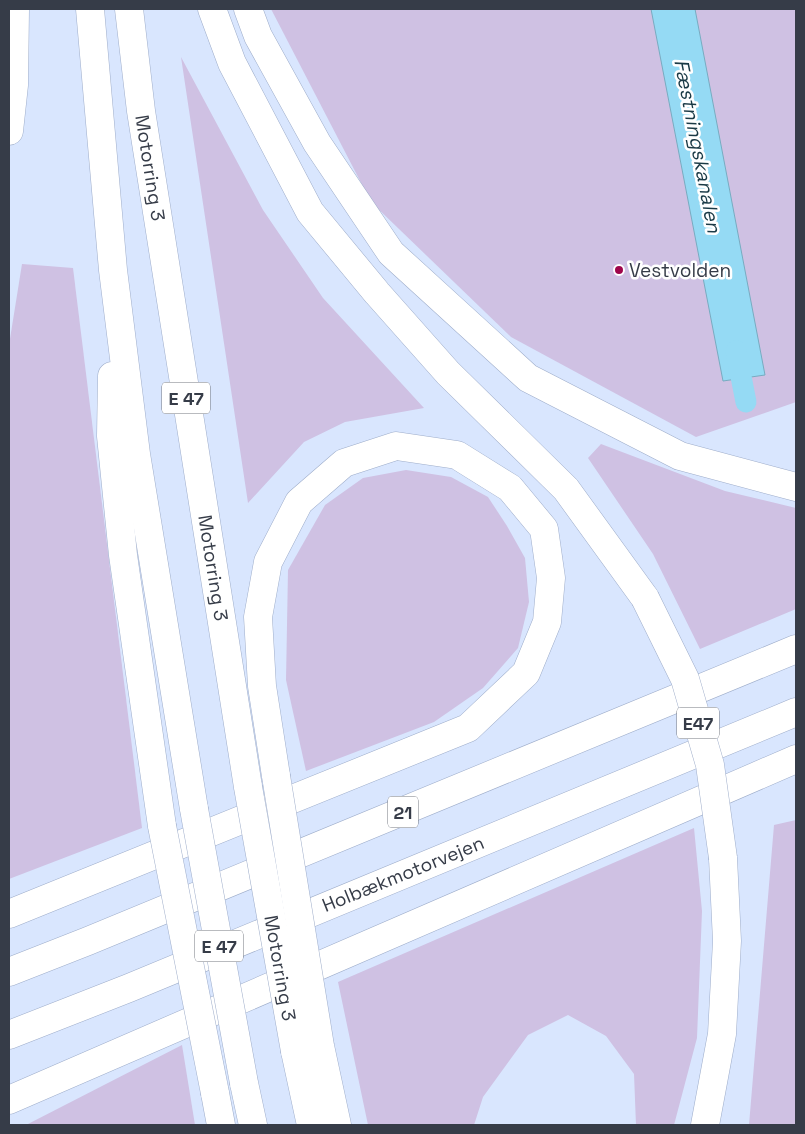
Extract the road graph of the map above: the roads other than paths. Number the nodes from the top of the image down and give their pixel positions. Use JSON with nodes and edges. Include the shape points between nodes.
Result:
{"nodes":[{"id":1,"x":14,"y":9,"type":"edge"},
{"id":2,"x":90,"y":9,"type":"edge"},
{"id":3,"x":129,"y":9,"type":"edge"},
{"id":4,"x":212,"y":9,"type":"edge"},
{"id":5,"x":248,"y":9,"type":"edge"},
{"id":6,"x":9,"y":131,"type":"edge"},
{"id":7,"x":113,"y":270,"type":"junction"},
{"id":8,"x":796,"y":487,"type":"edge"},
{"id":9,"x":796,"y":649,"type":"edge"},
{"id":10,"x":796,"y":712,"type":"edge"},
{"id":11,"x":796,"y":759,"type":"edge"},
{"id":12,"x":9,"y":914,"type":"edge"},
{"id":13,"x":9,"y":972,"type":"edge"},
{"id":14,"x":9,"y":1035,"type":"edge"},
{"id":15,"x":308,"y":1049,"type":"junction"},
{"id":16,"x":9,"y":1100,"type":"edge"},
{"id":17,"x":221,"y":1125,"type":"edge"},
{"id":18,"x":253,"y":1125,"type":"edge"},
{"id":19,"x":311,"y":1125,"type":"edge"},
{"id":20,"x":337,"y":1125,"type":"edge"},
{"id":21,"x":705,"y":1125,"type":"edge"}],
"edges":[{"from":1,"to":6,"type":"highway","via":[[14,85]]},
{"from":2,"to":7,"type":"highway","number":"E 47"},
{"from":3,"to":15,"type":"highway","name":"Motorring 3","number":"E 47","bridge":true,"via":[[141,111],[248,787]]},
{"from":4,"to":21,"type":"highway","number":"E47","bridge":true,"via":[[232,63],[310,212],[448,373],[566,489],[646,598],[684,679],[710,765],[723,858],[728,941],[722,1034]]},
{"from":5,"to":8,"type":"highway","via":[[258,36],[317,144],[391,253],[528,378],[680,456]]},
{"from":7,"to":17,"type":"highway","bridge":true,"via":[[111,436],[123,555],[162,826]]},
{"from":7,"to":18,"type":"highway","number":"E 47","bridge":true,"via":[[136,454],[194,809]]},
{"from":9,"to":13,"type":"highway","number":"21"},
{"from":10,"to":14,"type":"highway","name":"Holbækmotorvejen"},
{"from":11,"to":16,"type":"highway"},
{"from":12,"to":15,"type":"highway","bridge":true,"via":[[468,728],[526,673],[547,622],[551,578],[544,529],[510,488],[457,455],[396,446],[344,463],[299,502],[268,562],[258,617],[262,686],[276,776]]},
{"from":15,"to":19,"type":"highway","name":"Motorring 3","number":"E 47"},
{"from":15,"to":20,"type":"highway"}]}
